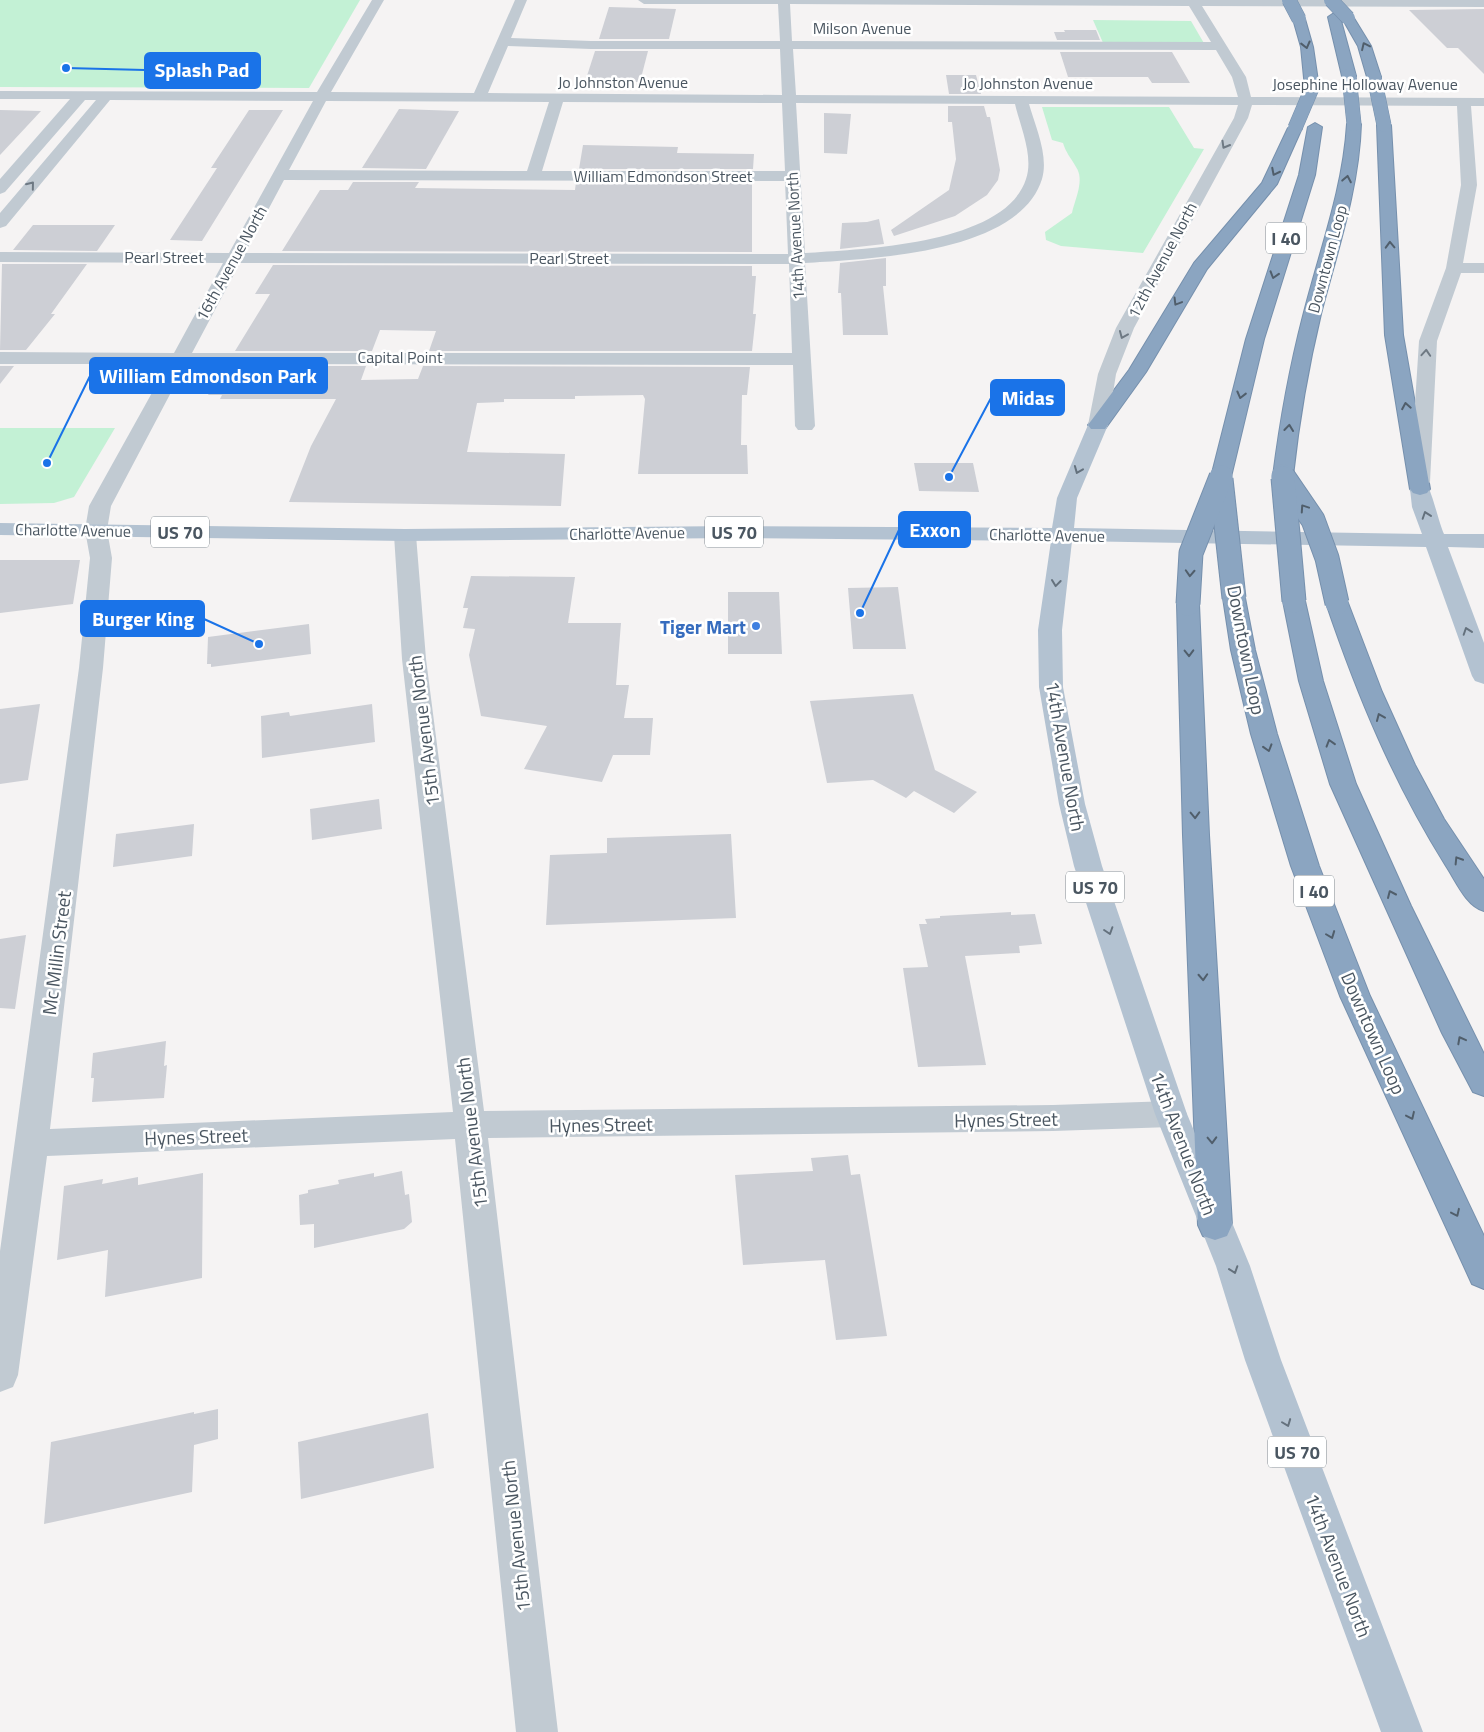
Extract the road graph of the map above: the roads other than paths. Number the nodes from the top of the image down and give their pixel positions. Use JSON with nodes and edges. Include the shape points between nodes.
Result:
{"nodes":[{"id":1,"x":378,"y":0,"type":"edge"},
{"id":2,"x":521,"y":0,"type":"edge"},
{"id":3,"x":644,"y":0,"type":"edge"},
{"id":4,"x":1289,"y":0,"type":"edge"},
{"id":5,"x":1324,"y":0,"type":"edge"},
{"id":6,"x":1331,"y":0,"type":"edge"},
{"id":7,"x":784,"y":1,"type":"edge"},
{"id":8,"x":1193,"y":1,"type":"edge"},
{"id":9,"x":1484,"y":3,"type":"edge"},
{"id":10,"x":502,"y":42,"type":"junction"},
{"id":11,"x":786,"y":46,"type":"junction"},
{"id":12,"x":1222,"y":46,"type":"junction"},
{"id":13,"x":1312,"y":88,"type":"junction"},
{"id":14,"x":0,"y":96,"type":"edge"},
{"id":15,"x":81,"y":96,"type":"junction"},
{"id":16,"x":106,"y":96,"type":"junction"},
{"id":17,"x":323,"y":97,"type":"junction"},
{"id":18,"x":479,"y":98,"type":"junction"},
{"id":19,"x":557,"y":99,"type":"junction"},
{"id":20,"x":788,"y":99,"type":"junction"},
{"id":21,"x":1021,"y":101,"type":"junction"},
{"id":22,"x":1246,"y":102,"type":"junction"},
{"id":23,"x":1464,"y":102,"type":"junction"},
{"id":24,"x":1484,"y":102,"type":"edge"},
{"id":25,"x":280,"y":175,"type":"junction"},
{"id":26,"x":534,"y":176,"type":"junction"},
{"id":27,"x":792,"y":176,"type":"junction"},
{"id":28,"x":0,"y":189,"type":"edge"},
{"id":29,"x":0,"y":222,"type":"edge"},
{"id":30,"x":0,"y":257,"type":"edge"},
{"id":31,"x":234,"y":258,"type":"junction"},
{"id":32,"x":798,"y":259,"type":"junction"},
{"id":33,"x":1454,"y":268,"type":"junction"},
{"id":34,"x":1484,"y":268,"type":"edge"},
{"id":35,"x":0,"y":358,"type":"edge"},
{"id":36,"x":179,"y":358,"type":"junction"},
{"id":37,"x":800,"y":359,"type":"junction"},
{"id":38,"x":1098,"y":425,"type":"junction"},
{"id":39,"x":805,"y":426,"type":"dead end"},
{"id":40,"x":1283,"y":476,"type":"junction"},
{"id":41,"x":1221,"y":477,"type":"junction"},
{"id":42,"x":1420,"y":489,"type":"junction"},
{"id":43,"x":0,"y":529,"type":"edge"},
{"id":44,"x":96,"y":530,"type":"junction"},
{"id":45,"x":405,"y":535,"type":"junction"},
{"id":46,"x":1062,"y":535,"type":"junction"},
{"id":47,"x":1435,"y":541,"type":"junction"},
{"id":48,"x":1484,"y":541,"type":"edge"},
{"id":49,"x":1484,"y":676,"type":"edge"},
{"id":50,"x":1484,"y":901,"type":"edge"},
{"id":51,"x":1484,"y":1083,"type":"edge"},
{"id":52,"x":1170,"y":1114,"type":"junction"},
{"id":53,"x":470,"y":1125,"type":"junction"},
{"id":54,"x":32,"y":1143,"type":"junction"},
{"id":55,"x":1215,"y":1225,"type":"junction"},
{"id":56,"x":1484,"y":1273,"type":"edge"},
{"id":57,"x":1,"y":1363,"type":"edge"},
{"id":58,"x":537,"y":1732,"type":"edge"},
{"id":59,"x":1402,"y":1732,"type":"edge"}],
"edges":[{"from":1,"to":17,"type":"street","name":"16th Avenue North"},
{"from":2,"to":10,"type":"street"},
{"from":3,"to":7,"type":"street"},
{"from":4,"to":13,"type":"highway","name":"Downtown Loop","number":"I 40","one_way":true,"bridge":true,"via":[[1299,19]]},
{"from":40,"to":5,"type":"highway","name":"Downtown Loop","number":"I 40","one_way":true,"bridge":true,"via":[[1291,407],[1340,213],[1353,147],[1349,76],[1334,17]]},
{"from":42,"to":6,"type":"highway","one_way":true,"bridge":true,"via":[[1394,334],[1384,125],[1369,54],[1360,34]]},
{"from":7,"to":8,"type":"street"},
{"from":7,"to":11,"type":"street","name":"14th Avenue North"},
{"from":8,"to":9,"type":"street"},
{"from":8,"to":12,"type":"street"},
{"from":10,"to":11,"type":"street","name":"Milson Avenue"},
{"from":10,"to":18,"type":"street"},
{"from":11,"to":12,"type":"street","name":"Milson Avenue"},
{"from":11,"to":20,"type":"street","name":"14th Avenue North"},
{"from":12,"to":22,"type":"street","via":[[1239,77]]},
{"from":13,"to":38,"type":"highway","one_way":true,"bridge":true,"via":[[1269,184],[1200,267],[1136,372]]},
{"from":13,"to":41,"type":"highway","name":"Downtown Loop","number":"I 40","one_way":true,"via":[[1315,127],[1307,175],[1255,339]]},
{"from":14,"to":15,"type":"street","name":"Jo Johnston Avenue"},
{"from":15,"to":16,"type":"street","name":"Jo Johnston Avenue"},
{"from":15,"to":28,"type":"street"},
{"from":16,"to":17,"type":"street","name":"Jo Johnston Avenue"},
{"from":29,"to":16,"type":"street","one_way":true},
{"from":17,"to":18,"type":"street","name":"Jo Johnston Avenue"},
{"from":17,"to":25,"type":"street","name":"16th Avenue North"},
{"from":18,"to":19,"type":"street","name":"Jo Johnston Avenue"},
{"from":19,"to":20,"type":"street","name":"Jo Johnston Avenue"},
{"from":19,"to":26,"type":"street"},
{"from":20,"to":21,"type":"street","name":"Jo Johnston Avenue"},
{"from":20,"to":27,"type":"street","name":"14th Avenue North"},
{"from":21,"to":22,"type":"street","name":"Jo Johnston Avenue"},
{"from":21,"to":32,"type":"street","name":"Pearl Street","via":[[1036,167],[1032,185],[1012,210],[969,232],[908,250]]},
{"from":22,"to":23,"type":"street","name":"Josephine Holloway Avenue"},
{"from":22,"to":38,"type":"street","name":"12th Avenue North","one_way":true,"via":[[1241,118],[1125,328],[1107,374]]},
{"from":23,"to":24,"type":"street","name":"Josephine Holloway Avenue"},
{"from":23,"to":33,"type":"street","via":[[1469,182]]},
{"from":25,"to":26,"type":"street","name":"William Edmondson Street"},
{"from":25,"to":31,"type":"street","name":"16th Avenue North"},
{"from":26,"to":27,"type":"street","name":"William Edmondson Street"},
{"from":27,"to":32,"type":"street","name":"14th Avenue North"},
{"from":30,"to":31,"type":"street","name":"Pearl Street"},
{"from":31,"to":32,"type":"street","name":"Pearl Street"},
{"from":31,"to":36,"type":"street","name":"16th Avenue North"},
{"from":32,"to":37,"type":"street","name":"14th Avenue North"},
{"from":33,"to":34,"type":"street"},
{"from":42,"to":33,"type":"street","one_way":true,"via":[[1428,341]]},
{"from":35,"to":36,"type":"street","name":"Capital Point"},
{"from":36,"to":37,"type":"street","name":"Capital Point"},
{"from":36,"to":44,"type":"street","name":"16th Avenue North","via":[[100,506]]},
{"from":37,"to":39,"type":"street","name":"14th Avenue North"},
{"from":38,"to":46,"type":"main road","name":"12th Avenue North","one_way":true,"via":[[1067,498]]},
{"from":50,"to":40,"type":"highway","one_way":true,"bridge":true,"via":[[1430,816],[1392,745],[1337,603],[1327,558],[1313,520]]},
{"from":51,"to":40,"type":"highway","name":"Downtown Loop","number":"I 40","one_way":true,"bridge":true,"via":[[1401,915],[1343,784],[1311,681],[1294,601]]},
{"from":41,"to":55,"type":"highway","one_way":true,"bridge":true,"via":[[1191,553],[1188,604]]},
{"from":41,"to":56,"type":"highway","name":"Downtown Loop","number":"I 40","one_way":true,"bridge":true,"via":[[1234,598],[1244,650],[1264,734],[1305,866],[1355,996]]},
{"from":47,"to":42,"type":"main road","one_way":true},
{"from":43,"to":44,"type":"main road","name":"Charlotte Avenue","number":"US 70"},
{"from":44,"to":45,"type":"main road","name":"Charlotte Avenue","number":"US 70"},
{"from":44,"to":54,"type":"street","name":"Mc Millin Street","via":[[101,558],[91,668]]},
{"from":45,"to":46,"type":"main road","name":"Charlotte Avenue","number":"US 70","via":[[748,532]]},
{"from":45,"to":53,"type":"street","name":"15th Avenue North","via":[[414,659]]},
{"from":46,"to":47,"type":"main road","name":"Charlotte Avenue","number":"US 70"},
{"from":46,"to":52,"type":"main road","name":"14th Avenue North","number":"US 70","one_way":true,"via":[[1050,630],[1051,687],[1072,804],[1091,875]]},
{"from":47,"to":48,"type":"main road","name":"Charlotte Avenue"},
{"from":49,"to":47,"type":"main road","one_way":true},
{"from":52,"to":53,"type":"street","name":"Hynes Street"},
{"from":52,"to":55,"type":"main road","name":"14th Avenue North","number":"US 70"},
{"from":53,"to":54,"type":"street","name":"Hynes Street"},
{"from":53,"to":58,"type":"street","name":"15th Avenue North"},
{"from":54,"to":57,"type":"street","name":"Mc Millin Street"},
{"from":55,"to":59,"type":"main road","name":"14th Avenue North","number":"US 70","one_way":true}]}
